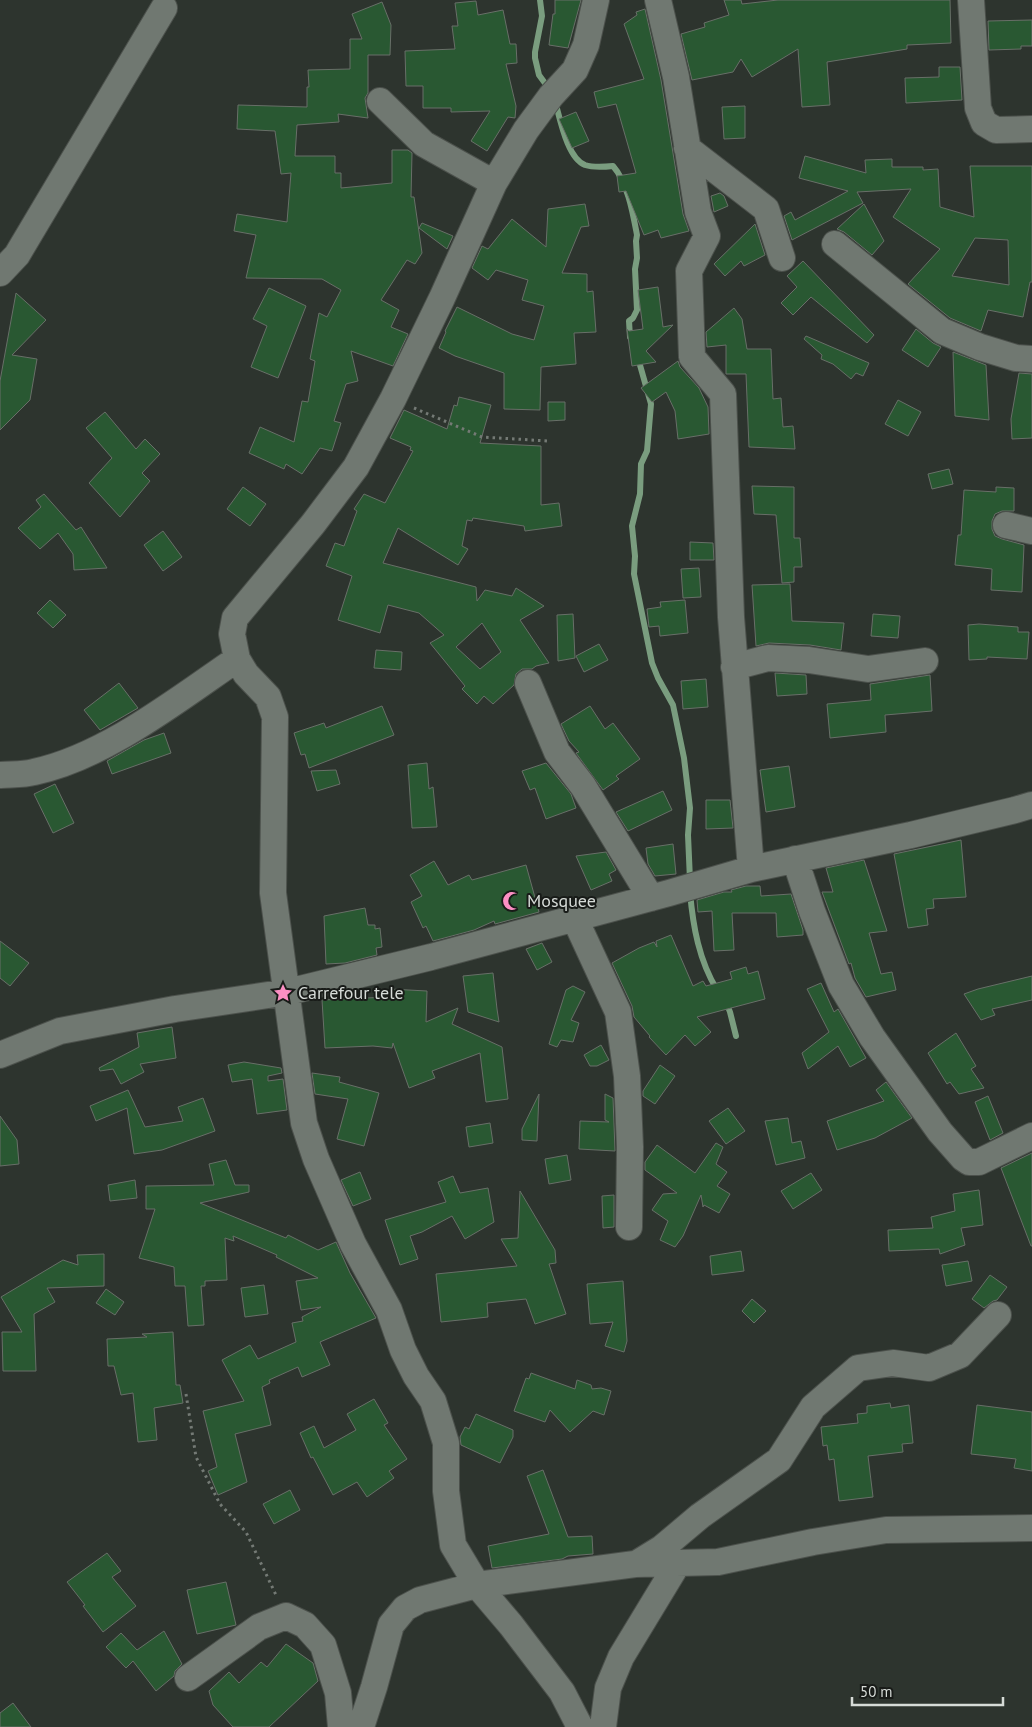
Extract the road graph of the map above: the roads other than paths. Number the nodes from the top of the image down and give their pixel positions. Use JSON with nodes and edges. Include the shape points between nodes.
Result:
{"nodes":[{"id":1,"x":658,"y":0,"type":"edge"},
{"id":2,"x":971,"y":0,"type":"edge"},
{"id":3,"x":600,"y":3,"type":"edge"},
{"id":4,"x":164,"y":8,"type":"dead end"},
{"id":5,"x":380,"y":101,"type":"dead end"},
{"id":6,"x":1032,"y":129,"type":"edge"},
{"id":7,"x":687,"y":148,"type":"junction"},
{"id":8,"x":494,"y":184,"type":"junction"},
{"id":9,"x":835,"y":244,"type":"dead end"},
{"id":10,"x":782,"y":258,"type":"dead end"},
{"id":11,"x":0,"y":273,"type":"edge"},
{"id":12,"x":1032,"y":358,"type":"edge"},
{"id":13,"x":1006,"y":525,"type":"dead end"},
{"id":14,"x":1032,"y":532,"type":"edge"},
{"id":15,"x":237,"y":660,"type":"junction"},
{"id":16,"x":924,"y":661,"type":"dead end"},
{"id":17,"x":734,"y":667,"type":"junction"},
{"id":18,"x":528,"y":683,"type":"dead end"},
{"id":19,"x":0,"y":775,"type":"edge"},
{"id":20,"x":1032,"y":804,"type":"edge"},
{"id":21,"x":795,"y":859,"type":"junction"},
{"id":22,"x":751,"y":869,"type":"junction"},
{"id":23,"x":660,"y":896,"type":"junction"},
{"id":24,"x":575,"y":919,"type":"junction"},
{"id":25,"x":288,"y":992,"type":"junction"},
{"id":26,"x":5,"y":1053,"type":"edge"},
{"id":27,"x":1032,"y":1136,"type":"edge"},
{"id":28,"x":629,"y":1227,"type":"dead end"},
{"id":29,"x":998,"y":1315,"type":"dead end"},
{"id":30,"x":1032,"y":1528,"type":"edge"},
{"id":31,"x":678,"y":1563,"type":"junction"},
{"id":32,"x":635,"y":1564,"type":"junction"},
{"id":33,"x":477,"y":1586,"type":"junction"},
{"id":34,"x":188,"y":1678,"type":"dead end"},
{"id":35,"x":341,"y":1727,"type":"edge"},
{"id":36,"x":361,"y":1727,"type":"edge"},
{"id":37,"x":580,"y":1727,"type":"edge"},
{"id":38,"x":603,"y":1727,"type":"edge"}],
"edges":[{"from":1,"to":7,"type":"street","via":[[676,76]]},
{"from":2,"to":6,"type":"street","via":[[978,108],[984,123],[996,130]]},
{"from":3,"to":8,"type":"street","via":[[575,70],[526,130]]},
{"from":4,"to":11,"type":"street","via":[[17,256]]},
{"from":5,"to":8,"type":"street","via":[[424,144]]},
{"from":7,"to":10,"type":"street","via":[[766,210]]},
{"from":7,"to":17,"type":"street","via":[[698,212],[708,236],[688,271],[692,357],[723,394]]},
{"from":8,"to":15,"type":"street","via":[[393,399],[356,467],[235,618],[232,634]]},
{"from":9,"to":12,"type":"street","via":[[942,332],[1016,358]]},
{"from":13,"to":14,"type":"street"},
{"from":15,"to":19,"type":"street","via":[[143,723],[84,757],[34,772]]},
{"from":15,"to":25,"type":"street","via":[[268,697],[274,717],[273,893]]},
{"from":16,"to":17,"type":"street","via":[[868,669],[768,658]]},
{"from":17,"to":22,"type":"street"},
{"from":18,"to":23,"type":"street","via":[[557,752]]},
{"from":20,"to":21,"type":"street","via":[[911,835]]},
{"from":21,"to":22,"type":"street"},
{"from":21,"to":27,"type":"street","via":[[841,985],[872,1037],[963,1158],[979,1162]]},
{"from":22,"to":23,"type":"street"},
{"from":23,"to":24,"type":"street"},
{"from":24,"to":25,"type":"street"},
{"from":24,"to":28,"type":"street","via":[[618,1012],[627,1076]]},
{"from":25,"to":26,"type":"street","via":[[60,1031]]},
{"from":25,"to":33,"type":"street","via":[[304,1122],[316,1159],[353,1244],[389,1310],[416,1376],[433,1401],[446,1443],[446,1491],[453,1545]]},
{"from":29,"to":32,"type":"street","via":[[960,1355],[929,1368],[893,1363],[858,1368],[813,1407],[779,1460],[700,1516],[662,1548]]},
{"from":30,"to":31,"type":"street","via":[[886,1530],[718,1562]]},
{"from":31,"to":32,"type":"street"},
{"from":31,"to":38,"type":"street","via":[[621,1657],[608,1688]]},
{"from":32,"to":33,"type":"street"},
{"from":33,"to":36,"type":"street","via":[[420,1600],[405,1608],[392,1625]]},
{"from":33,"to":37,"type":"street","via":[[562,1692]]},
{"from":34,"to":35,"type":"street","via":[[258,1627],[286,1616],[305,1625],[323,1645],[338,1694]]}]}
